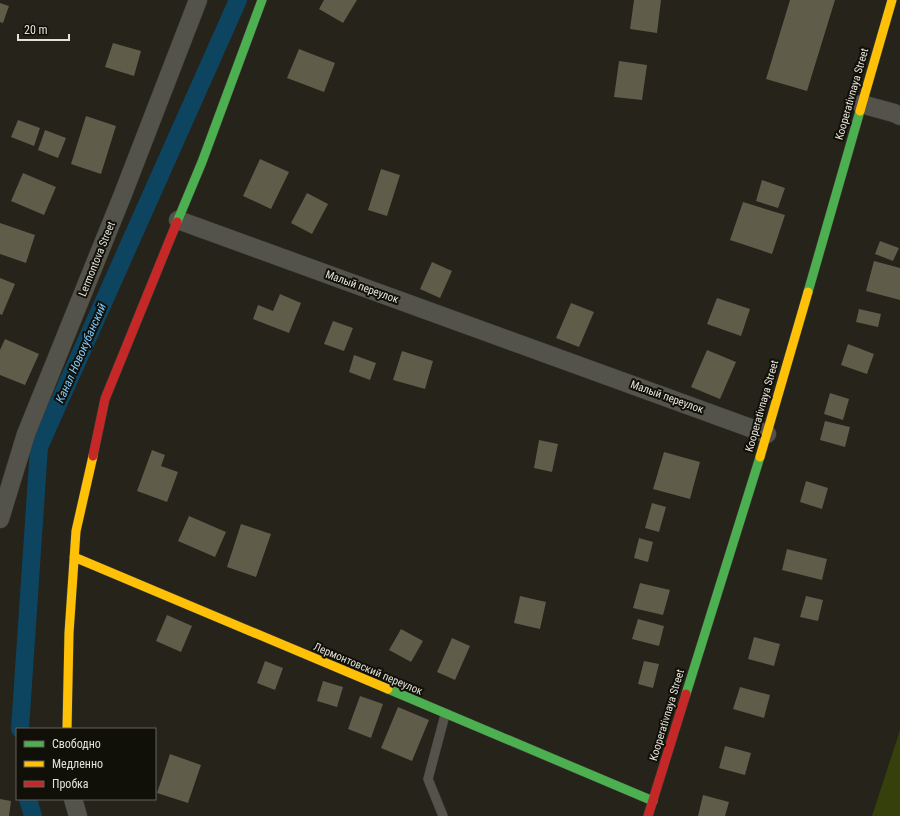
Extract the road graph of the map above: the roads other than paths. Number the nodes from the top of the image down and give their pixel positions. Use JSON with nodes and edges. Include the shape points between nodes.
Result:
{"nodes":[{"id":1,"x":198,"y":0,"type":"edge"},
{"id":2,"x":262,"y":0,"type":"edge"},
{"id":3,"x":892,"y":0,"type":"edge"},
{"id":4,"x":861,"y":104,"type":"junction"},
{"id":5,"x":900,"y":116,"type":"edge"},
{"id":6,"x":178,"y":220,"type":"junction"},
{"id":7,"x":767,"y":434,"type":"junction"},
{"id":8,"x":0,"y":519,"type":"edge"},
{"id":9,"x":74,"y":557,"type":"junction"},
{"id":10,"x":445,"y":715,"type":"junction"},
{"id":11,"x":67,"y":728,"type":"edge"},
{"id":12,"x":74,"y":800,"type":"edge"},
{"id":13,"x":653,"y":801,"type":"junction"},
{"id":14,"x":78,"y":816,"type":"edge"},
{"id":15,"x":443,"y":816,"type":"edge"},
{"id":16,"x":648,"y":816,"type":"edge"}],
"edges":[{"from":1,"to":8,"type":"street","name":"Lermontova Street","via":[[26,434]]},
{"from":2,"to":6,"type":"street"},
{"from":3,"to":4,"type":"street","name":"Kooperativnaya Street"},
{"from":4,"to":5,"type":"street"},
{"from":4,"to":7,"type":"street","name":"Kooperativnaya Street"},
{"from":6,"to":7,"type":"street","name":"Малый переулок"},
{"from":6,"to":9,"type":"street","via":[[105,399],[76,531]]},
{"from":7,"to":13,"type":"street","name":"Kooperativnaya Street"},
{"from":9,"to":10,"type":"street","name":"Лермонтовский переулок"},
{"from":9,"to":11,"type":"street"},
{"from":10,"to":13,"type":"street","name":"Лермонтовский переулок"},
{"from":10,"to":15,"type":"lane","via":[[428,779]]},
{"from":12,"to":14,"type":"street"},
{"from":13,"to":16,"type":"street","name":"Kooperativnaya Street"}]}
